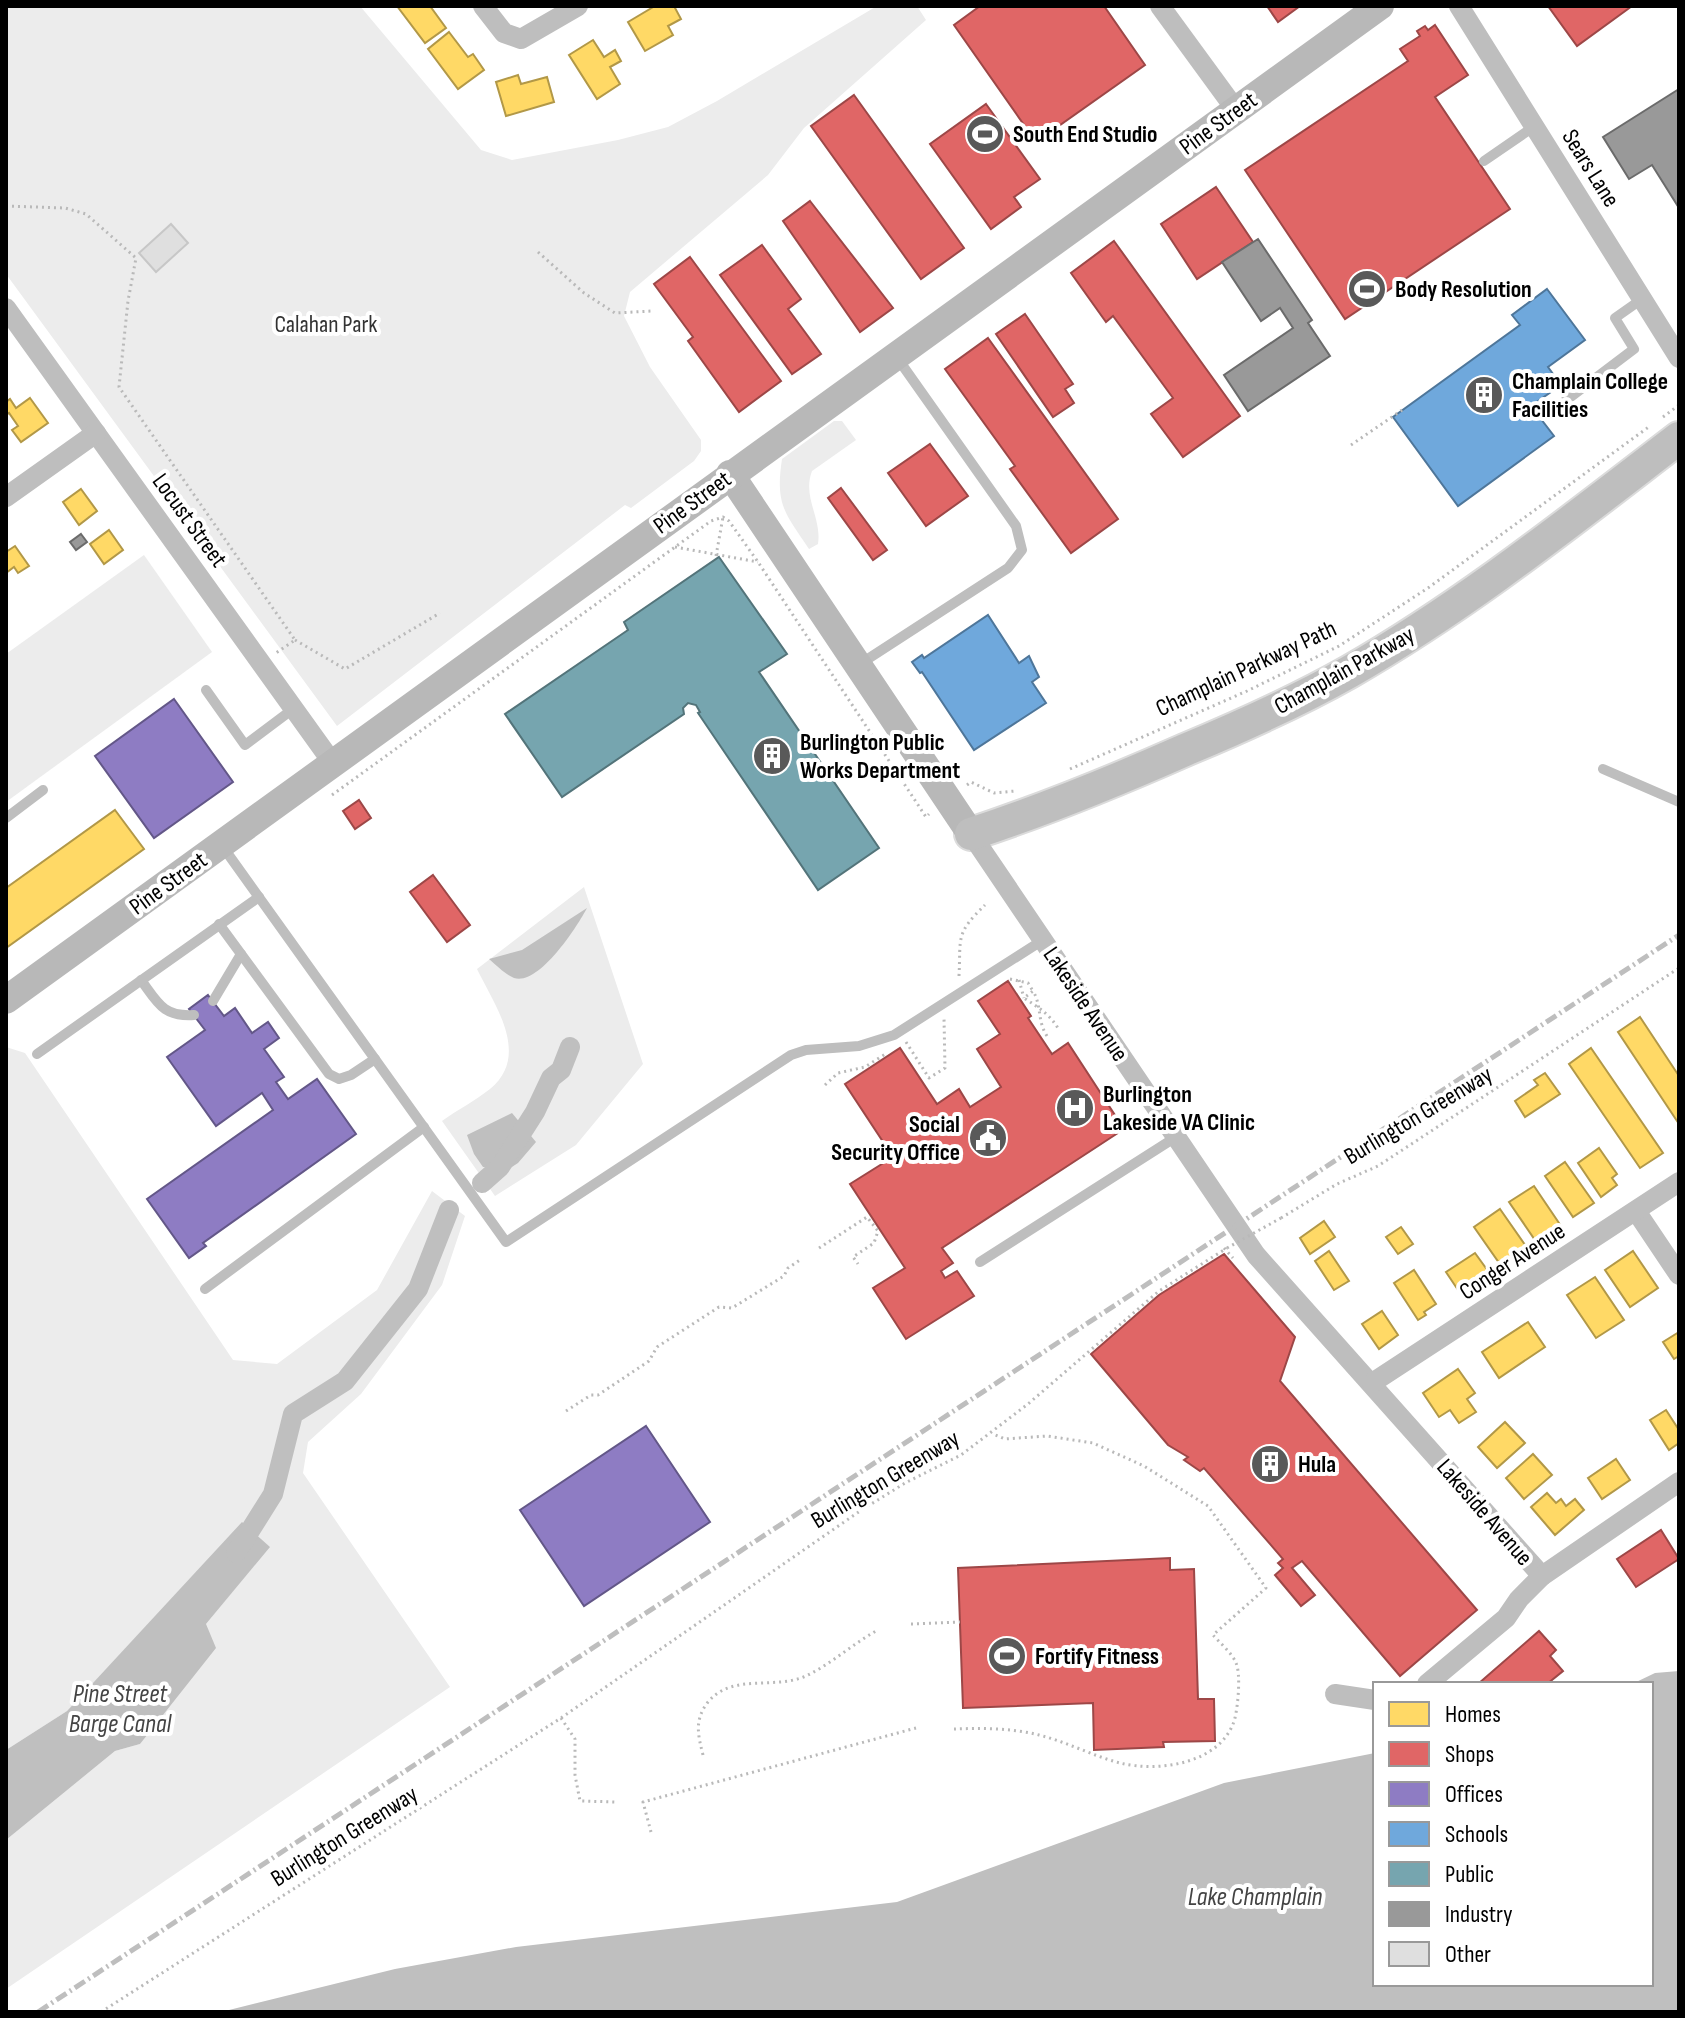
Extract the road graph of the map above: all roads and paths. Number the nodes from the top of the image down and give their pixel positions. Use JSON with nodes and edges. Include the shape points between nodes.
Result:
{"nodes":[{"id":1,"x":483,"y":6,"type":"edge"},
{"id":2,"x":578,"y":6,"type":"edge"},
{"id":3,"x":1160,"y":6,"type":"edge"},
{"id":4,"x":1380,"y":6,"type":"edge"},
{"id":5,"x":1459,"y":6,"type":"edge"},
{"id":6,"x":1236,"y":110,"type":"junction"},
{"id":7,"x":1535,"y":126,"type":"junction"},
{"id":8,"x":1484,"y":161,"type":"dead end"},
{"id":9,"x":6,"y":206,"type":"edge"},
{"id":10,"x":538,"y":252,"type":"dead end"},
{"id":11,"x":1642,"y":299,"type":"junction"},
{"id":12,"x":6,"y":308,"type":"edge"},
{"id":13,"x":652,"y":311,"type":"dead end"},
{"id":14,"x":895,"y":356,"type":"junction"},
{"id":15,"x":1679,"y":358,"type":"edge"},
{"id":16,"x":1560,"y":405,"type":"dead end"},
{"id":17,"x":1679,"y":405,"type":"edge"},
{"id":18,"x":1405,"y":408,"type":"dead end"},
{"id":19,"x":96,"y":433,"type":"junction"},
{"id":20,"x":1679,"y":438,"type":"edge"},
{"id":21,"x":1351,"y":445,"type":"dead end"},
{"id":22,"x":730,"y":474,"type":"junction"},
{"id":23,"x":6,"y":497,"type":"edge"},
{"id":24,"x":723,"y":517,"type":"junction"},
{"id":25,"x":675,"y":547,"type":"junction"},
{"id":26,"x":716,"y":556,"type":"junction"},
{"id":27,"x":758,"y":562,"type":"junction"},
{"id":28,"x":440,"y":613,"type":"dead end"},
{"id":29,"x":295,"y":640,"type":"junction"},
{"id":30,"x":261,"y":664,"type":"junction"},
{"id":31,"x":858,"y":665,"type":"junction"},
{"id":32,"x":206,"y":690,"type":"dead end"},
{"id":33,"x":293,"y":709,"type":"junction"},
{"id":34,"x":332,"y":762,"type":"junction"},
{"id":35,"x":1603,"y":769,"type":"dead end"},
{"id":36,"x":1067,"y":770,"type":"dead end"},
{"id":37,"x":1024,"y":789,"type":"dead end"},
{"id":38,"x":43,"y":790,"type":"dead end"},
{"id":39,"x":332,"y":795,"type":"dead end"},
{"id":40,"x":949,"y":799,"type":"junction"},
{"id":41,"x":1679,"y":802,"type":"edge"},
{"id":42,"x":6,"y":818,"type":"edge"},
{"id":43,"x":971,"y":834,"type":"junction"},
{"id":44,"x":221,"y":845,"type":"junction"},
{"id":45,"x":259,"y":897,"type":"junction"},
{"id":46,"x":985,"y":905,"type":"dead end"},
{"id":47,"x":219,"y":924,"type":"junction"},
{"id":48,"x":1043,"y":940,"type":"junction"},
{"id":49,"x":241,"y":954,"type":"junction"},
{"id":50,"x":1679,"y":968,"type":"edge"},
{"id":51,"x":141,"y":980,"type":"junction"},
{"id":52,"x":1033,"y":991,"type":"junction"},
{"id":53,"x":958,"y":995,"type":"junction"},
{"id":54,"x":1024,"y":998,"type":"junction"},
{"id":55,"x":6,"y":1000,"type":"edge"},
{"id":56,"x":213,"y":1001,"type":"dead end"},
{"id":57,"x":1039,"y":1008,"type":"junction"},
{"id":58,"x":194,"y":1015,"type":"dead end"},
{"id":59,"x":944,"y":1017,"type":"dead end"},
{"id":60,"x":1059,"y":1030,"type":"dead end"},
{"id":61,"x":1047,"y":1036,"type":"dead end"},
{"id":62,"x":906,"y":1042,"type":"dead end"},
{"id":63,"x":37,"y":1054,"type":"dead end"},
{"id":64,"x":375,"y":1059,"type":"junction"},
{"id":65,"x":424,"y":1127,"type":"junction"},
{"id":66,"x":1176,"y":1137,"type":"junction"},
{"id":67,"x":1679,"y":1182,"type":"edge"},
{"id":68,"x":1636,"y":1211,"type":"junction"},
{"id":69,"x":819,"y":1248,"type":"dead end"},
{"id":70,"x":1226,"y":1248,"type":"junction"},
{"id":71,"x":1233,"y":1258,"type":"dead end"},
{"id":72,"x":800,"y":1260,"type":"dead end"},
{"id":73,"x":980,"y":1262,"type":"dead end"},
{"id":74,"x":858,"y":1264,"type":"dead end"},
{"id":75,"x":1679,"y":1275,"type":"edge"},
{"id":76,"x":205,"y":1289,"type":"dead end"},
{"id":77,"x":1372,"y":1383,"type":"junction"},
{"id":78,"x":566,"y":1411,"type":"dead end"},
{"id":79,"x":991,"y":1433,"type":"junction"},
{"id":80,"x":1679,"y":1482,"type":"edge"},
{"id":81,"x":1542,"y":1576,"type":"junction"},
{"id":82,"x":960,"y":1622,"type":"dead end"},
{"id":83,"x":911,"y":1624,"type":"dead end"},
{"id":84,"x":876,"y":1631,"type":"dead end"},
{"id":85,"x":1429,"y":1682,"type":"edge"},
{"id":86,"x":1335,"y":1694,"type":"dead end"},
{"id":87,"x":1373,"y":1700,"type":"edge"},
{"id":88,"x":561,"y":1718,"type":"junction"},
{"id":89,"x":916,"y":1728,"type":"dead end"},
{"id":90,"x":954,"y":1729,"type":"dead end"},
{"id":91,"x":703,"y":1755,"type":"dead end"},
{"id":92,"x":616,"y":1802,"type":"dead end"},
{"id":93,"x":651,"y":1832,"type":"dead end"},
{"id":94,"x":101,"y":2012,"type":"edge"}],
"edges":[{"from":1,"to":2,"type":"street","via":[[504,33],[521,39]]},
{"from":3,"to":6,"type":"street"},
{"from":4,"to":6,"type":"main road","name":"Pine Street"},
{"from":5,"to":7,"type":"street","name":"Sears Lane"},
{"from":6,"to":14,"type":"main road","name":"Pine Street"},
{"from":7,"to":8,"type":"lane"},
{"from":7,"to":11,"type":"street","name":"Sears Lane"},
{"from":9,"to":29,"type":"path","via":[[86,214],[136,258],[119,387]]},
{"from":10,"to":13,"type":"path","via":[[615,313]]},
{"from":11,"to":15,"type":"street","name":"Sears Lane"},
{"from":11,"to":16,"type":"lane","via":[[1615,318],[1634,349]]},
{"from":12,"to":19,"type":"street","name":"Locust Street"},
{"from":14,"to":22,"type":"main road","name":"Pine Street"},
{"from":14,"to":31,"type":"lane","via":[[1016,526],[1022,550],[1008,568]]},
{"from":17,"to":36,"type":"path","name":"Champlain Parkway Path","via":[[1428,588],[1339,646]]},
{"from":18,"to":21,"type":"path"},
{"from":19,"to":23,"type":"street"},
{"from":19,"to":30,"type":"street","name":"Locust Street"},
{"from":20,"to":43,"type":"main road","name":"Champlain Parkway","via":[[1480,588],[1347,673],[1089,792]]},
{"from":22,"to":31,"type":"main road","name":"Lakeside Avenue"},
{"from":22,"to":34,"type":"main road","name":"Pine Street"},
{"from":24,"to":25,"type":"path"},
{"from":24,"to":26,"type":"path"},
{"from":24,"to":27,"type":"path"},
{"from":25,"to":26,"type":"path"},
{"from":25,"to":39,"type":"path"},
{"from":26,"to":27,"type":"path"},
{"from":27,"to":40,"type":"path","via":[[926,817]]},
{"from":28,"to":29,"type":"path","via":[[345,669]]},
{"from":29,"to":30,"type":"path"},
{"from":30,"to":33,"type":"street","name":"Locust Street"},
{"from":31,"to":40,"type":"main road","name":"Lakeside Avenue"},
{"from":32,"to":33,"type":"lane","via":[[245,745]]},
{"from":33,"to":34,"type":"street","name":"Locust Street"},
{"from":34,"to":44,"type":"main road","name":"Pine Street"},
{"from":35,"to":41,"type":"lane"},
{"from":37,"to":40,"type":"path","via":[[994,793],[971,782]]},
{"from":38,"to":42,"type":"lane"},
{"from":40,"to":43,"type":"main road","name":"Lakeside Avenue"},
{"from":43,"to":48,"type":"street","name":"Lakeside Avenue"},
{"from":44,"to":45,"type":"lane"},
{"from":44,"to":55,"type":"main road","name":"Pine Street"},
{"from":45,"to":47,"type":"lane"},
{"from":45,"to":64,"type":"lane"},
{"from":46,"to":53,"type":"path","via":[[960,935]]},
{"from":47,"to":49,"type":"lane"},
{"from":47,"to":51,"type":"lane"},
{"from":48,"to":53,"type":"lane"},
{"from":48,"to":66,"type":"street","name":"Lakeside Avenue"},
{"from":49,"to":56,"type":"lane"},
{"from":49,"to":64,"type":"lane","via":[[329,1074],[339,1079]]},
{"from":50,"to":70,"type":"path","name":"Burlington Greenway","bridge":true,"via":[[1378,1166]]},
{"from":51,"to":58,"type":"lane","via":[[168,1013]]},
{"from":51,"to":63,"type":"lane"},
{"from":52,"to":54,"type":"path"},
{"from":52,"to":54,"type":"path","via":[[1019,980]]},
{"from":52,"to":57,"type":"path"},
{"from":53,"to":65,"type":"lane","via":[[876,1042],[791,1055],[506,1242]]},
{"from":54,"to":57,"type":"path"},
{"from":57,"to":60,"type":"path","via":[[1050,1014]]},
{"from":57,"to":61,"type":"path"},
{"from":59,"to":62,"type":"path","via":[[945,1068],[929,1078]]},
{"from":64,"to":65,"type":"lane"},
{"from":65,"to":76,"type":"lane"},
{"from":66,"to":73,"type":"lane"},
{"from":66,"to":77,"type":"street","name":"Lakeside Avenue","via":[[1256,1255]]},
{"from":67,"to":68,"type":"street","name":"Conger Avenue"},
{"from":68,"to":75,"type":"street"},
{"from":68,"to":77,"type":"street","name":"Conger Avenue"},
{"from":69,"to":74,"type":"path","via":[[867,1217],[878,1231],[874,1243],[853,1257]]},
{"from":70,"to":71,"type":"path"},
{"from":70,"to":79,"type":"path","name":"Burlington Greenway","via":[[1159,1291]]},
{"from":72,"to":78,"type":"path","via":[[784,1276],[732,1308],[719,1307],[657,1347],[649,1361]]},
{"from":77,"to":81,"type":"street","name":"Lakeside Avenue"},
{"from":79,"to":88,"type":"path","name":"Burlington Greenway","via":[[860,1511]]},
{"from":79,"to":90,"type":"path","via":[[1005,1439],[1047,1436],[1093,1443],[1144,1466],[1208,1506],[1266,1588],[1213,1635],[1237,1663],[1238,1692],[1228,1734],[1201,1756],[1177,1764],[1125,1764],[1039,1735]]},
{"from":80,"to":81,"type":"street"},
{"from":81,"to":85,"type":"street","via":[[1506,1618]]},
{"from":82,"to":83,"type":"path"},
{"from":84,"to":91,"type":"path","via":[[809,1675],[786,1683],[725,1688],[706,1704],[696,1727]]},
{"from":86,"to":87,"type":"street"},
{"from":88,"to":92,"type":"path","via":[[575,1739],[580,1801]]},
{"from":88,"to":94,"type":"path","name":"Burlington Greenway"},
{"from":89,"to":93,"type":"path","via":[[643,1802]]}]}
